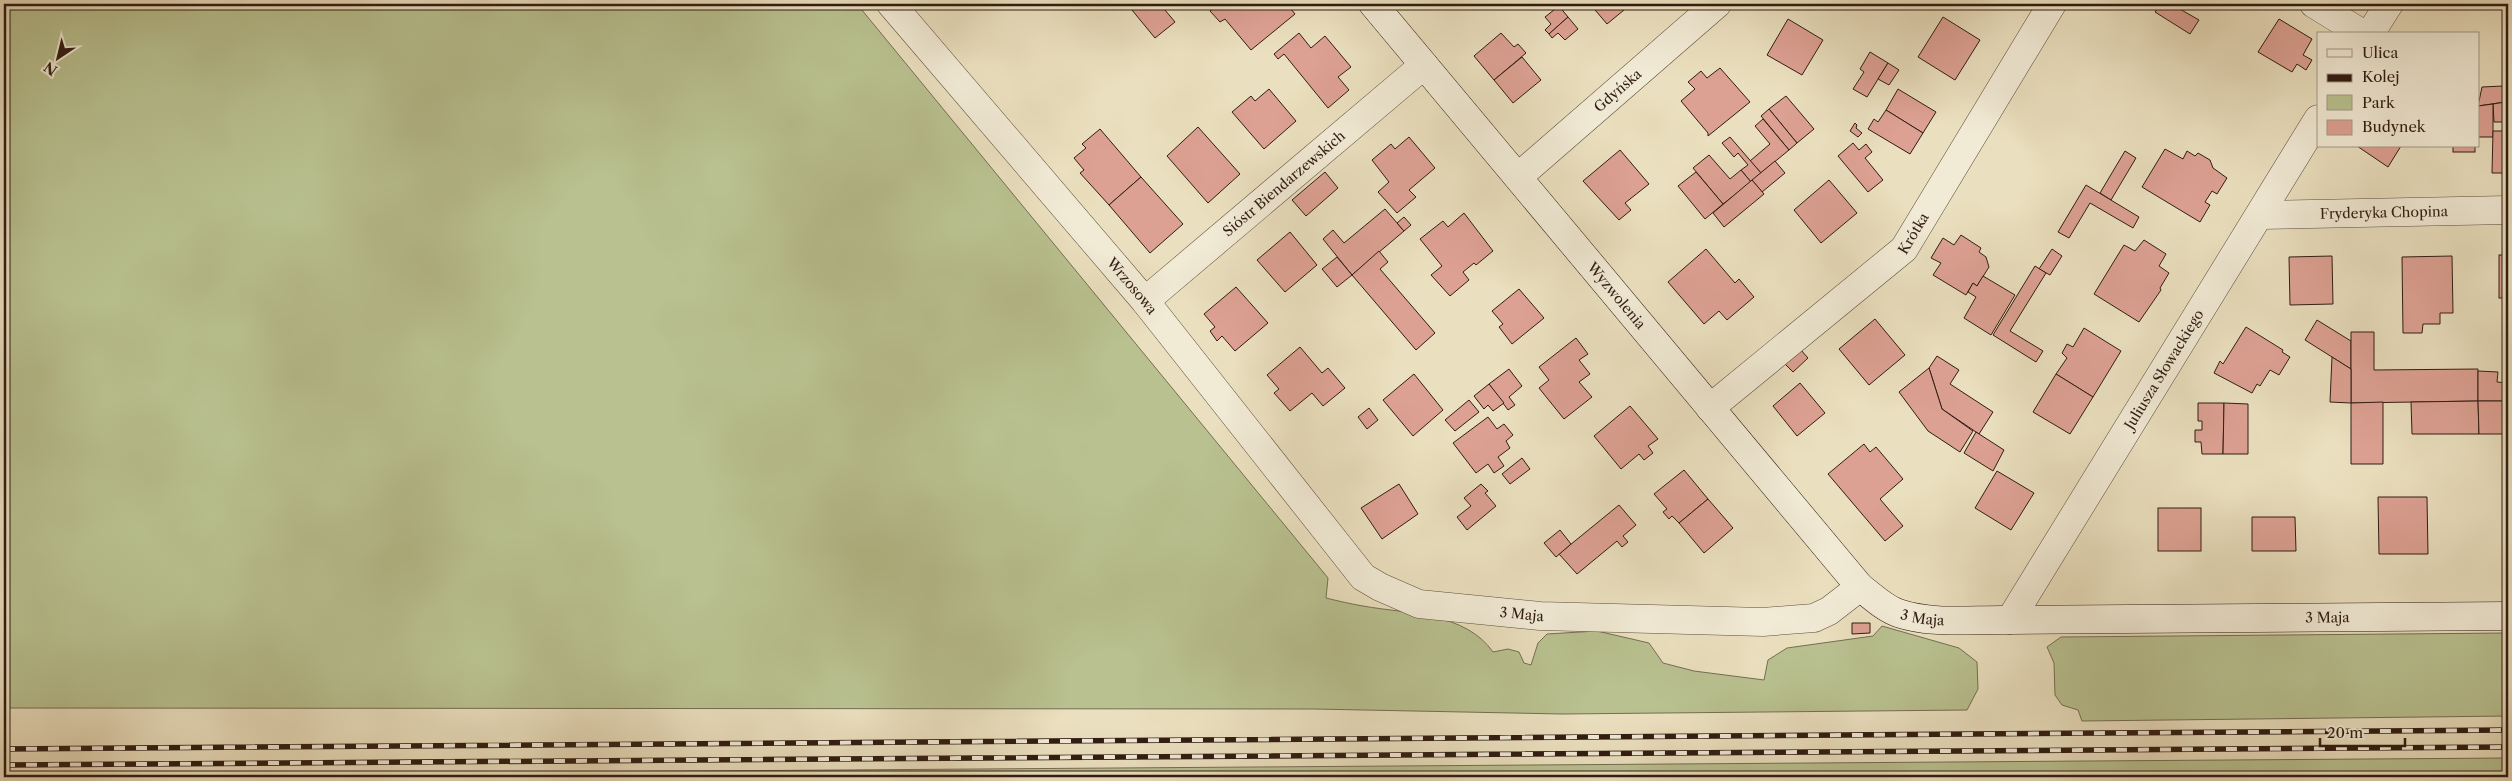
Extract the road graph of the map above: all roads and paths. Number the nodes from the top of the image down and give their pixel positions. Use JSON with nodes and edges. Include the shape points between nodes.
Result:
{"nodes":[{"id":1,"x":891,"y":4,"type":"edge"},
{"id":2,"x":1373,"y":4,"type":"edge"},
{"id":3,"x":1717,"y":4,"type":"edge"},
{"id":4,"x":2052,"y":4,"type":"edge"},
{"id":5,"x":2314,"y":4,"type":"edge"},
{"id":6,"x":2389,"y":4,"type":"edge"},
{"id":7,"x":2360,"y":32,"type":"edge"},
{"id":8,"x":2371,"y":32,"type":"edge"},
{"id":9,"x":1424,"y":65,"type":"junction"},
{"id":10,"x":2317,"y":121,"type":"edge"},
{"id":11,"x":1518,"y":177,"type":"junction"},
{"id":12,"x":2508,"y":210,"type":"edge"},
{"id":13,"x":2260,"y":215,"type":"junction"},
{"id":14,"x":1144,"y":301,"type":"junction"},
{"id":15,"x":1710,"y":408,"type":"junction"},
{"id":16,"x":1363,"y":576,"type":"joint"},
{"id":17,"x":1860,"y":587,"type":"junction"},
{"id":18,"x":2508,"y":616,"type":"edge"},
{"id":19,"x":2010,"y":620,"type":"junction"}],
"edges":[{"from":1,"to":14,"type":"street","name":"Wrzosowa"},
{"from":2,"to":9,"type":"street","name":"Wyzwolenia"},
{"from":3,"to":11,"type":"street","name":"Gdyńska"},
{"from":4,"to":15,"type":"street","name":"Krótka","via":[[1904,250]]},
{"from":5,"to":7,"type":"street"},
{"from":6,"to":8,"type":"street"},
{"from":9,"to":11,"type":"street","name":"Wyzwolenia"},
{"from":9,"to":14,"type":"street","name":"Sióstr Biendarzewskich"},
{"from":10,"to":13,"type":"street","name":"Juliusza Słowackiego"},
{"from":11,"to":15,"type":"street","name":"Wyzwolenia"},
{"from":12,"to":13,"type":"street","name":"Fryderyka Chopina"},
{"from":13,"to":19,"type":"street","name":"Juliusza Słowackiego"},
{"from":14,"to":16,"type":"street","name":"Wrzosowa"},
{"from":15,"to":17,"type":"street","name":"Wyzwolenia"},
{"from":16,"to":17,"type":"street","name":"3 Maja","via":[[1419,604],[1540,616],[1763,622],[1814,618]]},
{"from":17,"to":19,"type":"street","name":"3 Maja","via":[[1897,612],[1912,616]]},
{"from":18,"to":19,"type":"street","name":"3 Maja"}]}
